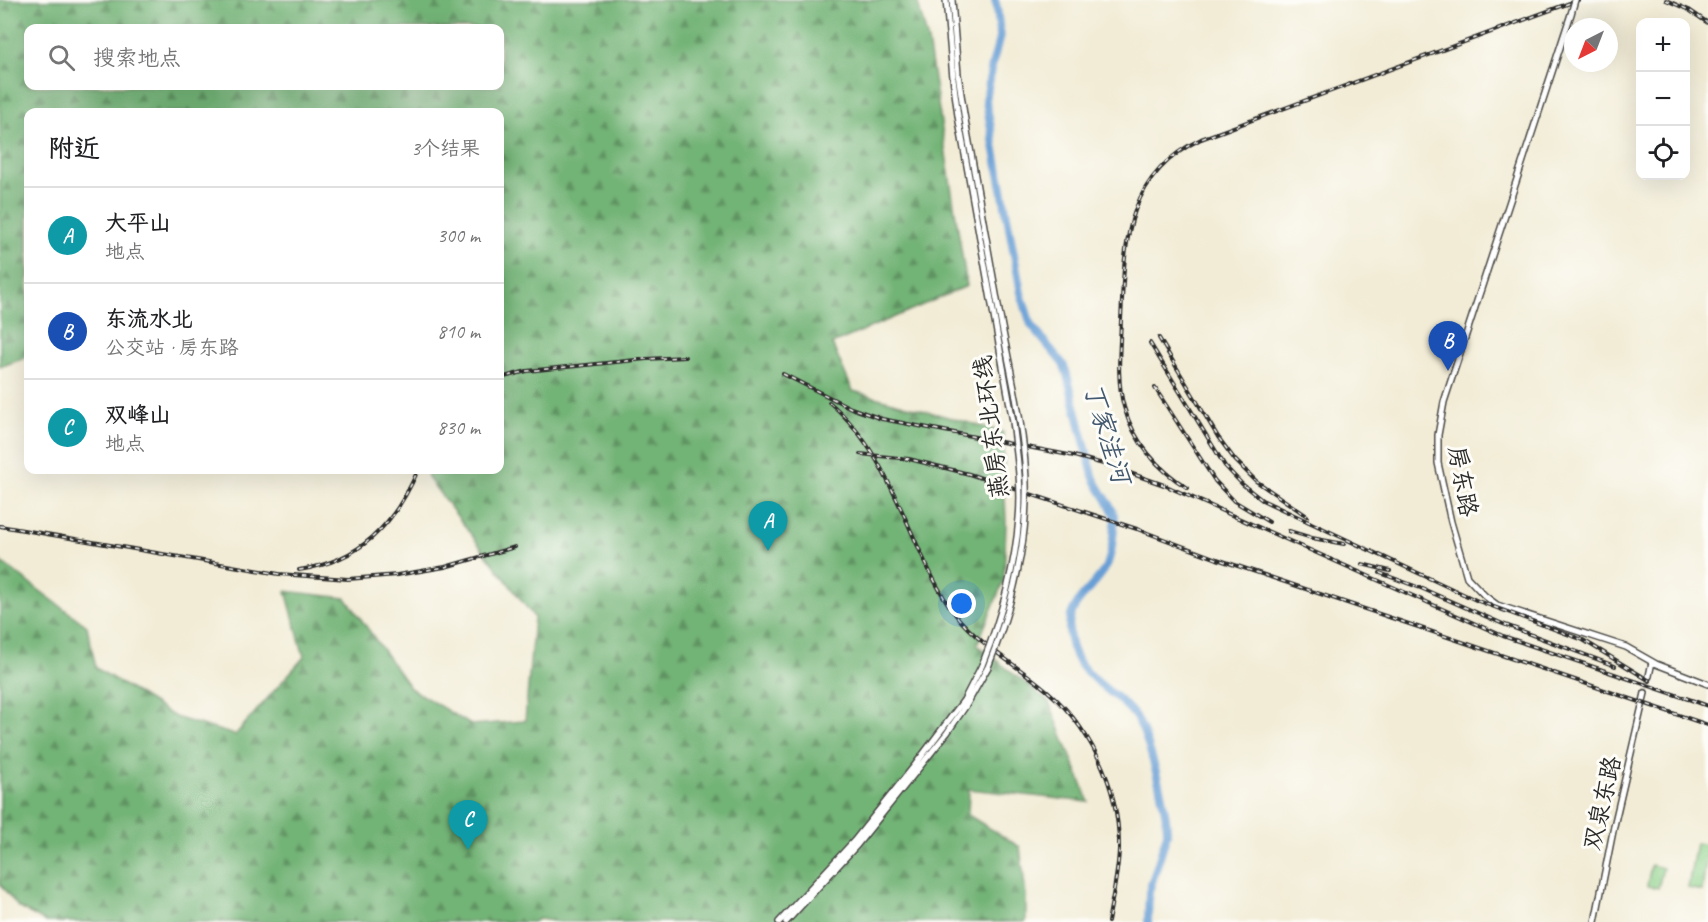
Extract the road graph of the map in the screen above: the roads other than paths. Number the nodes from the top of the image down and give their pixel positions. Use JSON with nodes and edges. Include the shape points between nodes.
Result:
{"nodes":[{"id":1,"x":946,"y":0,"type":"edge"},
{"id":2,"x":952,"y":0,"type":"edge"},
{"id":3,"x":1575,"y":0,"type":"edge"},
{"id":4,"x":1652,"y":662,"type":"junction"},
{"id":5,"x":985,"y":666,"type":"junction"},
{"id":6,"x":1649,"y":675,"type":"tunnel mouth"},
{"id":7,"x":1708,"y":684,"type":"edge"},
{"id":8,"x":1645,"y":693,"type":"tunnel mouth"},
{"id":9,"x":779,"y":922,"type":"edge"},
{"id":10,"x":786,"y":922,"type":"edge"},
{"id":11,"x":1595,"y":922,"type":"edge"}],
"edges":[{"from":1,"to":5,"type":"main road","name":"燕房东北环线","bridge":true,"via":[[957,106],[1019,464],[1019,518],[1011,569]]},
{"from":2,"to":5,"type":"main road","name":"燕房东北环线","bridge":true,"via":[[964,114],[1025,465],[1025,521],[1014,585],[1009,610]]},
{"from":3,"to":4,"type":"main road","name":"房东路","bridge":true,"via":[[1444,402],[1437,435],[1438,463],[1467,577],[1485,596],[1497,605],[1626,647]]},
{"from":4,"to":6,"type":"main road"},
{"from":4,"to":7,"type":"main road","name":"房东路"},
{"from":5,"to":9,"type":"main road","name":"燕房东北环线","via":[[964,700],[854,841]]},
{"from":5,"to":10,"type":"main road","name":"燕房东北环线","via":[[967,704],[947,733],[857,845]]},
{"from":8,"to":11,"type":"main road","name":"双泉东路"}]}
